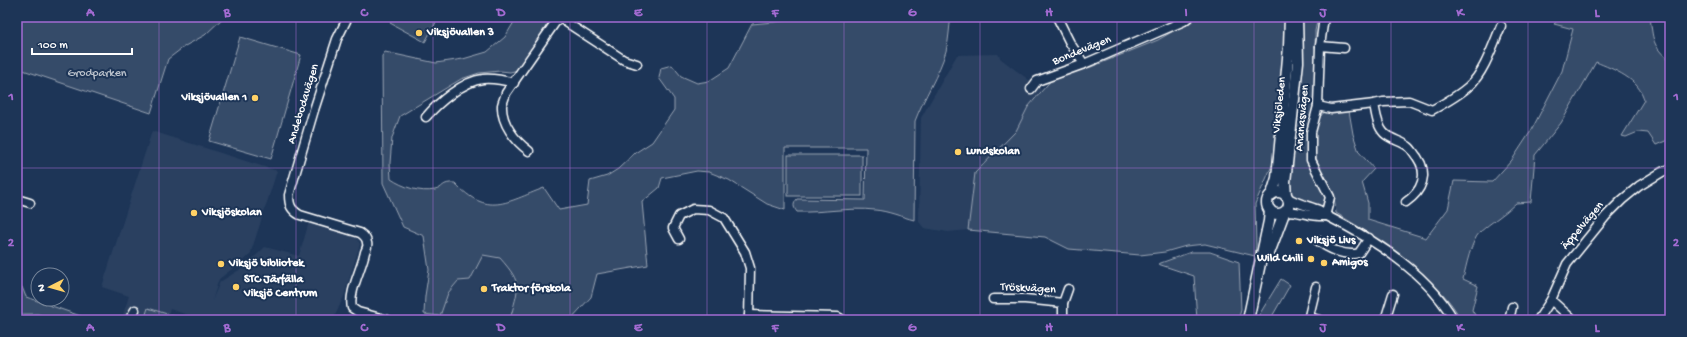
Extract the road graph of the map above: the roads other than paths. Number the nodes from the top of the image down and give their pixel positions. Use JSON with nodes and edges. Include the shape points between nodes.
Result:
{"nodes":[{"id":1,"x":348,"y":17,"type":"edge"},
{"id":2,"x":559,"y":17,"type":"edge"},
{"id":3,"x":1058,"y":17,"type":"edge"},
{"id":4,"x":1189,"y":17,"type":"edge"},
{"id":5,"x":1290,"y":17,"type":"edge"},
{"id":6,"x":1297,"y":17,"type":"edge"},
{"id":7,"x":1324,"y":17,"type":"edge"},
{"id":8,"x":1501,"y":26,"type":"dead end"},
{"id":9,"x":1320,"y":46,"type":"junction"},
{"id":10,"x":1344,"y":48,"type":"dead end"},
{"id":11,"x":637,"y":64,"type":"dead end"},
{"id":12,"x":1084,"y":64,"type":"junction"},
{"id":13,"x":514,"y":83,"type":"junction"},
{"id":14,"x":1031,"y":89,"type":"dead end"},
{"id":15,"x":1374,"y":104,"type":"junction"},
{"id":16,"x":1318,"y":106,"type":"junction"},
{"id":17,"x":426,"y":117,"type":"dead end"},
{"id":18,"x":529,"y":150,"type":"dead end"},
{"id":19,"x":1670,"y":169,"type":"edge"},
{"id":20,"x":1272,"y":194,"type":"junction"},
{"id":21,"x":1287,"y":197,"type":"junction"},
{"id":22,"x":17,"y":199,"type":"edge"},
{"id":23,"x":1406,"y":202,"type":"dead end"},
{"id":24,"x":30,"y":203,"type":"dead end"},
{"id":25,"x":1270,"y":210,"type":"junction"},
{"id":26,"x":1285,"y":212,"type":"junction"},
{"id":27,"x":1325,"y":216,"type":"junction"},
{"id":28,"x":1369,"y":238,"type":"junction"},
{"id":29,"x":679,"y":239,"type":"dead end"},
{"id":30,"x":1317,"y":240,"type":"dead end"},
{"id":31,"x":1316,"y":287,"type":"dead end"},
{"id":32,"x":1068,"y":289,"type":"dead end"},
{"id":33,"x":1393,"y":294,"type":"dead end"},
{"id":34,"x":993,"y":299,"type":"dead end"},
{"id":35,"x":1253,"y":300,"type":"junction"},
{"id":36,"x":1551,"y":300,"type":"junction"},
{"id":37,"x":1063,"y":303,"type":"junction"},
{"id":38,"x":1512,"y":307,"type":"dead end"},
{"id":39,"x":135,"y":310,"type":"dead end"},
{"id":40,"x":749,"y":318,"type":"edge"},
{"id":41,"x":1309,"y":319,"type":"edge"},
{"id":42,"x":129,"y":320,"type":"edge"},
{"id":43,"x":388,"y":320,"type":"edge"},
{"id":44,"x":843,"y":320,"type":"edge"},
{"id":45,"x":1063,"y":320,"type":"edge"},
{"id":46,"x":1248,"y":320,"type":"edge"},
{"id":47,"x":1319,"y":320,"type":"edge"},
{"id":48,"x":1385,"y":320,"type":"edge"},
{"id":49,"x":1454,"y":320,"type":"edge"},
{"id":50,"x":1509,"y":320,"type":"edge"},
{"id":51,"x":1538,"y":320,"type":"edge"},
{"id":52,"x":1573,"y":320,"type":"edge"}],
"edges":[{"from":1,"to":43,"type":"street","name":"Andebodavägen","via":[[337,39],[314,110],[288,204],[293,211],[300,214],[364,236],[367,243],[364,261],[352,296],[352,308]]},
{"from":2,"to":11,"type":"street","via":[[624,60]]},
{"from":2,"to":13,"type":"street"},
{"from":3,"to":12,"type":"street"},
{"from":4,"to":12,"type":"street","name":"Bondevägen"},
{"from":5,"to":20,"type":"main road","name":"Viksjöleden","via":[[1277,178]]},
{"from":6,"to":21,"type":"main road","name":"Viksjöleden","via":[[1298,62],[1285,182]]},
{"from":7,"to":9,"type":"street","name":"Ananasvägen"},
{"from":8,"to":15,"type":"street","via":[[1485,63],[1471,85],[1459,95],[1432,110],[1409,101]]},
{"from":9,"to":10,"type":"street"},
{"from":9,"to":16,"type":"street","name":"Ananasvägen"},
{"from":12,"to":14,"type":"street","name":"Bondevägen","via":[[1037,81]]},
{"from":13,"to":17,"type":"street","via":[[498,79],[474,81],[462,87]]},
{"from":13,"to":18,"type":"street","via":[[506,93],[502,105],[504,116],[514,138]]},
{"from":15,"to":16,"type":"street","via":[[1332,109]]},
{"from":15,"to":23,"type":"street","via":[[1376,119],[1384,133],[1410,147],[1421,163],[1422,185]]},
{"from":16,"to":27,"type":"street","name":"Ananasvägen","via":[[1311,132],[1311,160],[1330,197]]},
{"from":19,"to":36,"type":"street","name":"Äppelvägen","via":[[1639,186],[1606,216],[1568,264]]},
{"from":20,"to":21,"type":"main road","via":[[1279,192]]},
{"from":20,"to":25,"type":"main road","via":[[1267,204]]},
{"from":21,"to":26,"type":"main road","via":[[1289,205]]},
{"from":21,"to":27,"type":"street","via":[[1321,211]]},
{"from":22,"to":24,"type":"street"},
{"from":25,"to":26,"type":"main road","via":[[1276,214]]},
{"from":25,"to":35,"type":"main road"},
{"from":26,"to":27,"type":"street"},
{"from":26,"to":35,"type":"main road","via":[[1279,222]]},
{"from":27,"to":28,"type":"street"},
{"from":28,"to":30,"type":"street","via":[[1359,253],[1353,255],[1324,246]]},
{"from":28,"to":49,"type":"street","via":[[1434,292]]},
{"from":29,"to":40,"type":"street","via":[[673,228],[679,216],[693,209],[709,210],[724,218],[745,252],[750,268]]},
{"from":31,"to":41,"type":"street"},
{"from":32,"to":37,"type":"street","name":"Tröskvägen"},
{"from":33,"to":48,"type":"street"},
{"from":34,"to":37,"type":"street","name":"Tröskvägen"},
{"from":35,"to":46,"type":"main road"},
{"from":36,"to":51,"type":"street","name":"Äppelvägen"},
{"from":36,"to":52,"type":"street"},
{"from":37,"to":45,"type":"street","name":"Tröskvägen"},
{"from":38,"to":50,"type":"street"},
{"from":39,"to":42,"type":"street"},
{"from":40,"to":44,"type":"street","via":[[838,317]]},
{"from":41,"to":47,"type":"street"}]}
